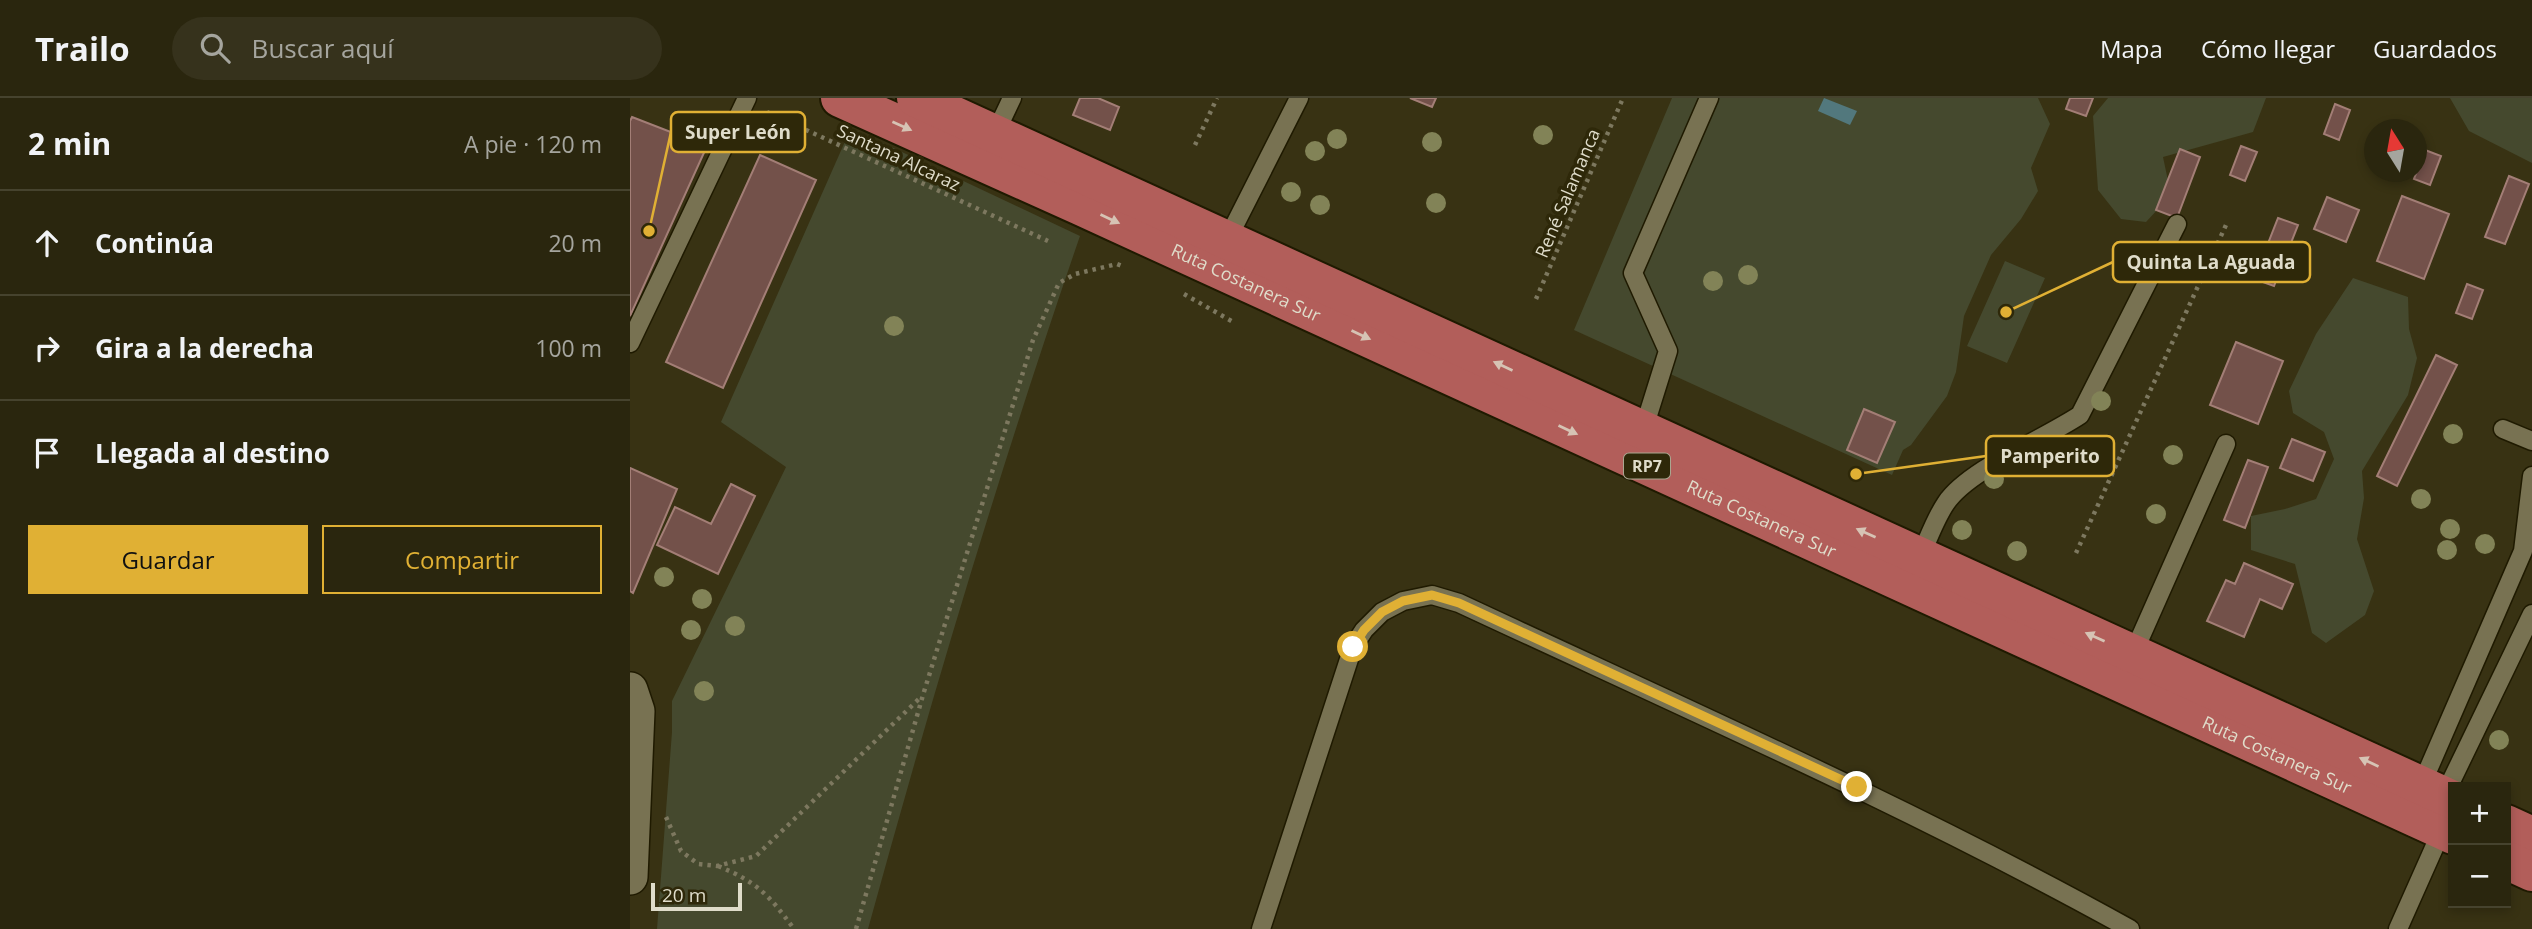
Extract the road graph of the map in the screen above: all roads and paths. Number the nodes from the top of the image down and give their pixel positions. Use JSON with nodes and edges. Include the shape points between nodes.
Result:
{"nodes":[{"id":1,"x":747,"y":98,"type":"edge"},
{"id":2,"x":840,"y":98,"type":"edge"},
{"id":3,"x":916,"y":98,"type":"edge"},
{"id":4,"x":1012,"y":98,"type":"edge"},
{"id":5,"x":1217,"y":98,"type":"edge"},
{"id":6,"x":1298,"y":98,"type":"edge"},
{"id":7,"x":1623,"y":98,"type":"edge"},
{"id":8,"x":1709,"y":98,"type":"edge"},
{"id":9,"x":763,"y":109,"type":"dead end"},
{"id":10,"x":995,"y":134,"type":"junction"},
{"id":11,"x":1195,"y":145,"type":"dead end"},
{"id":12,"x":2177,"y":224,"type":"dead end"},
{"id":13,"x":2227,"y":225,"type":"dead end"},
{"id":14,"x":1048,"y":240,"type":"dead end"},
{"id":15,"x":1227,"y":240,"type":"junction"},
{"id":16,"x":1129,"y":269,"type":"dead end"},
{"id":17,"x":1175,"y":289,"type":"dead end"},
{"id":18,"x":1536,"y":299,"type":"dead end"},
{"id":19,"x":1235,"y":323,"type":"dead end"},
{"id":20,"x":630,"y":343,"type":"edge"},
{"id":21,"x":2503,"y":429,"type":"dead end"},
{"id":22,"x":1643,"y":430,"type":"junction"},
{"id":23,"x":2532,"y":441,"type":"edge"},
{"id":24,"x":2226,"y":444,"type":"dead end"},
{"id":25,"x":2532,"y":476,"type":"edge"},
{"id":26,"x":2076,"y":553,"type":"dead end"},
{"id":27,"x":1920,"y":558,"type":"junction"},
{"id":28,"x":2532,"y":614,"type":"edge"},
{"id":29,"x":2133,"y":654,"type":"junction"},
{"id":30,"x":923,"y":695,"type":"junction"},
{"id":31,"x":634,"y":701,"type":"edge"},
{"id":32,"x":663,"y":808,"type":"dead end"},
{"id":33,"x":2443,"y":809,"type":"edge"},
{"id":34,"x":2511,"y":826,"type":"edge"},
{"id":35,"x":2532,"y":836,"type":"edge"},
{"id":36,"x":2511,"y":862,"type":"edge"},
{"id":37,"x":717,"y":866,"type":"junction"},
{"id":38,"x":2532,"y":872,"type":"edge"},
{"id":39,"x":630,"y":877,"type":"edge"},
{"id":40,"x":794,"y":929,"type":"edge"},
{"id":41,"x":856,"y":929,"type":"edge"},
{"id":42,"x":1261,"y":929,"type":"edge"},
{"id":43,"x":2130,"y":929,"type":"edge"},
{"id":44,"x":2398,"y":929,"type":"edge"}],
"edges":[{"from":1,"to":20,"type":"lane"},
{"from":2,"to":33,"type":"main road","name":"Ruta Costanera Sur","number":"RP7","one_way":true},
{"from":3,"to":10,"type":"main road","name":"Ruta Costanera Sur","number":"RP7"},
{"from":4,"to":10,"type":"lane"},
{"from":5,"to":11,"type":"path"},
{"from":6,"to":15,"type":"lane"},
{"from":7,"to":18,"type":"path","name":"René Salamanca"},
{"from":8,"to":22,"type":"lane","via":[[1633,273],[1668,351]]},
{"from":9,"to":14,"type":"path","name":"Santana Alcaraz"},
{"from":10,"to":15,"type":"main road","name":"Ruta Costanera Sur","number":"RP7"},
{"from":12,"to":27,"type":"lane","via":[[2080,415],[1965,481],[1945,503]]},
{"from":13,"to":26,"type":"path"},
{"from":22,"to":15,"type":"main road","name":"Ruta Costanera Sur","number":"RP7","one_way":true},
{"from":16,"to":30,"type":"path","via":[[1117,264],[1075,274],[1059,283],[1033,340]]},
{"from":17,"to":19,"type":"path"},
{"from":21,"to":23,"type":"lane"},
{"from":27,"to":22,"type":"main road","name":"Ruta Costanera Sur","number":"RP7","one_way":true},
{"from":24,"to":29,"type":"lane"},
{"from":25,"to":33,"type":"lane","via":[[2523,551]]},
{"from":29,"to":27,"type":"main road","name":"Ruta Costanera Sur","number":"RP7","one_way":true},
{"from":28,"to":33,"type":"lane"},
{"from":33,"to":29,"type":"main road","name":"Ruta Costanera Sur","number":"RP7","one_way":true},
{"from":30,"to":37,"type":"path","via":[[756,856]]},
{"from":30,"to":41,"type":"path"},
{"from":31,"to":39,"type":"street"},
{"from":32,"to":37,"type":"path","via":[[681,851],[698,864]]},
{"from":33,"to":44,"type":"lane"},
{"from":34,"to":35,"type":"main road"},
{"from":36,"to":38,"type":"main road"},
{"from":37,"to":40,"type":"path","via":[[746,877],[770,897]]},
{"from":42,"to":43,"type":"lane","via":[[1353,647],[1382,612],[1403,601],[1432,595],[1459,603],[1857,787]]}]}
